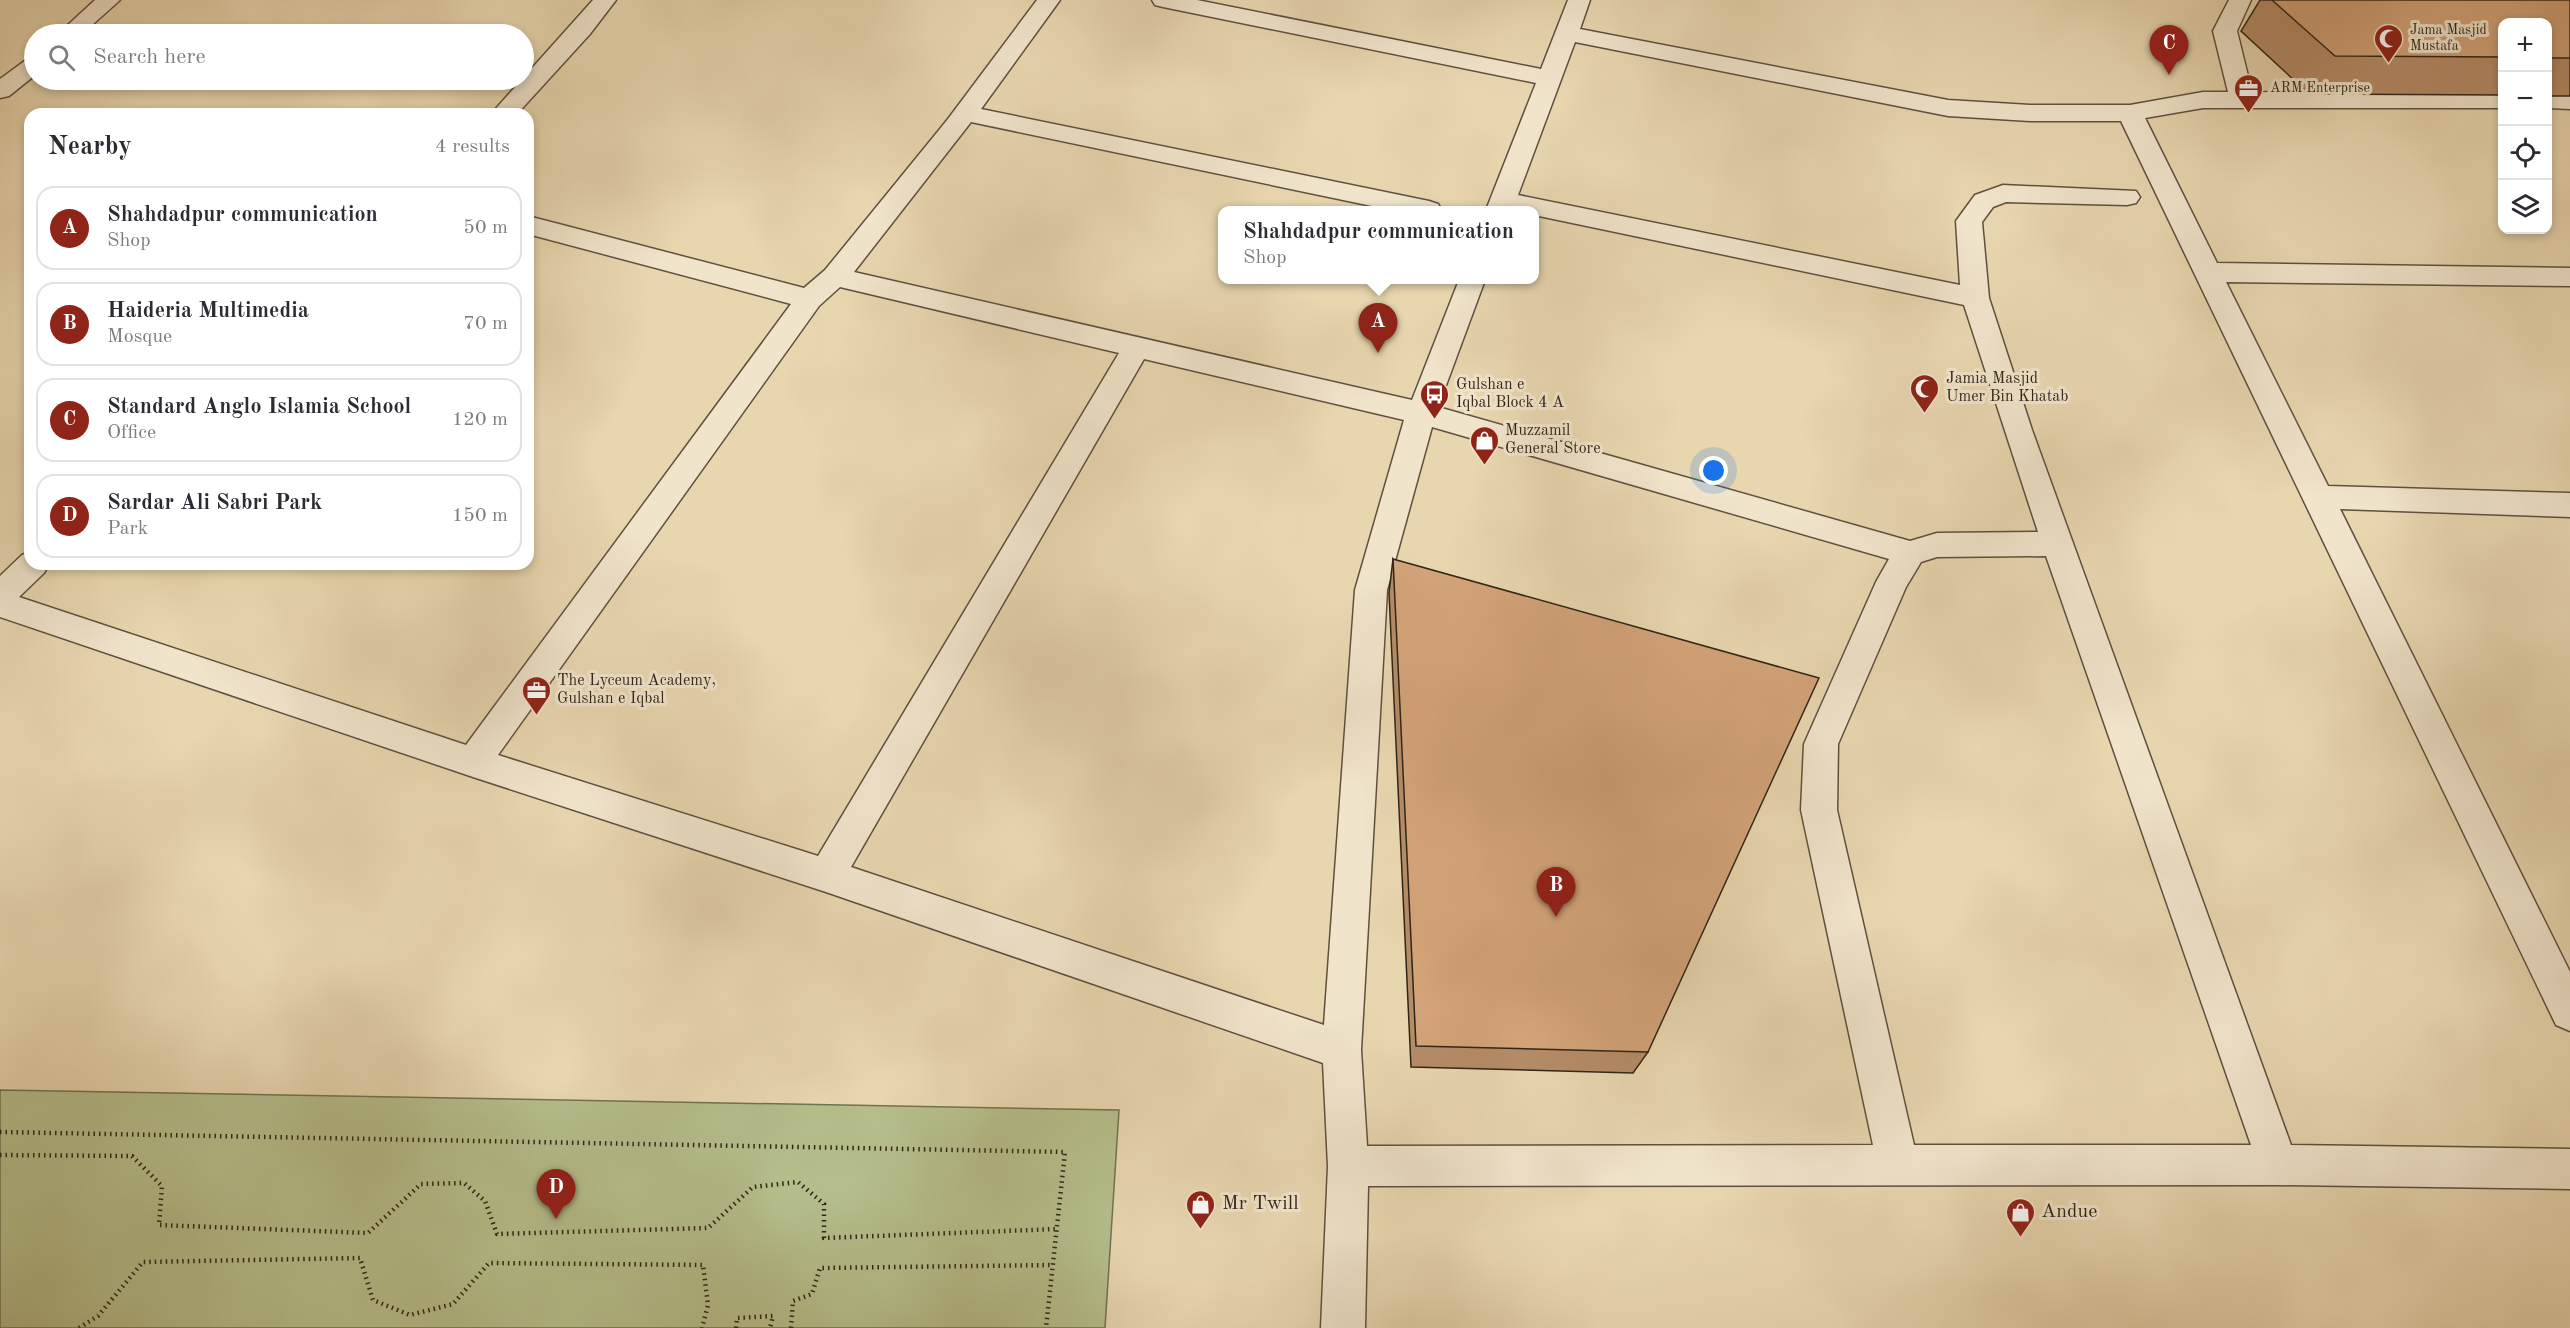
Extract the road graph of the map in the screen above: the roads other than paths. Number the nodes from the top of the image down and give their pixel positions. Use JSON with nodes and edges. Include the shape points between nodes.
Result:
{"nodes":[{"id":1,"x":109,"y":0,"type":"edge"},
{"id":2,"x":605,"y":0,"type":"edge"},
{"id":3,"x":1049,"y":0,"type":"edge"},
{"id":4,"x":1163,"y":0,"type":"edge"},
{"id":5,"x":1579,"y":0,"type":"edge"},
{"id":6,"x":2240,"y":0,"type":"edge"},
{"id":7,"x":81,"y":24,"type":"edge"},
{"id":8,"x":1565,"y":33,"type":"junction"},
{"id":9,"x":24,"y":73,"type":"edge"},
{"id":10,"x":1549,"y":78,"type":"junction"},
{"id":11,"x":534,"y":81,"type":"edge"},
{"id":12,"x":525,"y":90,"type":"edge"},
{"id":13,"x":0,"y":91,"type":"edge"},
{"id":14,"x":2242,"y":99,"type":"junction"},
{"id":15,"x":2498,"y":100,"type":"edge"},
{"id":16,"x":2552,"y":101,"type":"edge"},
{"id":17,"x":2570,"y":101,"type":"edge"},
{"id":18,"x":509,"y":108,"type":"edge"},
{"id":19,"x":965,"y":113,"type":"junction"},
{"id":20,"x":2130,"y":113,"type":"junction"},
{"id":21,"x":2127,"y":197,"type":"dead end"},
{"id":22,"x":1500,"y":205,"type":"edge"},
{"id":23,"x":1410,"y":206,"type":"edge"},
{"id":24,"x":1539,"y":213,"type":"edge"},
{"id":25,"x":534,"y":227,"type":"edge"},
{"id":26,"x":2207,"y":272,"type":"junction"},
{"id":27,"x":835,"y":277,"type":"junction"},
{"id":28,"x":2570,"y":277,"type":"edge"},
{"id":29,"x":1470,"y":284,"type":"edge"},
{"id":30,"x":1975,"y":297,"type":"junction"},
{"id":31,"x":809,"y":299,"type":"junction"},
{"id":32,"x":1137,"y":346,"type":"junction"},
{"id":33,"x":1421,"y":413,"type":"junction"},
{"id":34,"x":2318,"y":497,"type":"junction"},
{"id":35,"x":2570,"y":505,"type":"edge"},
{"id":36,"x":2058,"y":544,"type":"junction"},
{"id":37,"x":1910,"y":553,"type":"junction"},
{"id":38,"x":27,"y":570,"type":"edge"},
{"id":39,"x":0,"y":596,"type":"edge"},
{"id":40,"x":0,"y":604,"type":"edge"},
{"id":41,"x":473,"y":762,"type":"junction"},
{"id":42,"x":826,"y":875,"type":"junction"},
{"id":43,"x":2570,"y":1012,"type":"edge"},
{"id":44,"x":1342,"y":1050,"type":"junction"},
{"id":45,"x":1898,"y":1165,"type":"junction"},
{"id":46,"x":2278,"y":1165,"type":"junction"},
{"id":47,"x":1348,"y":1166,"type":"junction"},
{"id":48,"x":2570,"y":1169,"type":"edge"},
{"id":49,"x":1343,"y":1328,"type":"edge"}],
"edges":[{"from":1,"to":7,"type":"street"},
{"from":2,"to":11,"type":"street"},
{"from":3,"to":19,"type":"street"},
{"from":4,"to":10,"type":"street"},
{"from":5,"to":8,"type":"street"},
{"from":6,"to":14,"type":"street","via":[[2225,31]]},
{"from":8,"to":10,"type":"street"},
{"from":8,"to":20,"type":"street","via":[[1948,108]]},
{"from":9,"to":13,"type":"street"},
{"from":10,"to":22,"type":"street"},
{"from":12,"to":18,"type":"street"},
{"from":14,"to":15,"type":"street"},
{"from":14,"to":20,"type":"street","via":[[2203,100]]},
{"from":16,"to":17,"type":"street"},
{"from":19,"to":23,"type":"street"},
{"from":19,"to":27,"type":"street"},
{"from":20,"to":26,"type":"street"},
{"from":21,"to":30,"type":"street","via":[[2003,193],[1984,201],[1969,221]]},
{"from":24,"to":30,"type":"street"},
{"from":25,"to":31,"type":"street"},
{"from":26,"to":28,"type":"street"},
{"from":26,"to":34,"type":"street"},
{"from":27,"to":31,"type":"street"},
{"from":27,"to":32,"type":"street"},
{"from":29,"to":33,"type":"street"},
{"from":30,"to":36,"type":"street"},
{"from":31,"to":41,"type":"street"},
{"from":32,"to":33,"type":"street"},
{"from":32,"to":42,"type":"street"},
{"from":33,"to":37,"type":"street"},
{"from":33,"to":44,"type":"street","via":[[1371,590]]},
{"from":34,"to":35,"type":"street"},
{"from":34,"to":43,"type":"street"},
{"from":36,"to":37,"type":"street","via":[[1937,545]]},
{"from":36,"to":46,"type":"street"},
{"from":37,"to":45,"type":"street","via":[[1892,582],[1821,744],[1819,810]]},
{"from":38,"to":39,"type":"street"},
{"from":40,"to":41,"type":"street"},
{"from":41,"to":42,"type":"street"},
{"from":42,"to":44,"type":"street"},
{"from":44,"to":47,"type":"street"},
{"from":45,"to":46,"type":"street"},
{"from":45,"to":47,"type":"street"},
{"from":46,"to":48,"type":"street"},
{"from":47,"to":49,"type":"street"}]}
